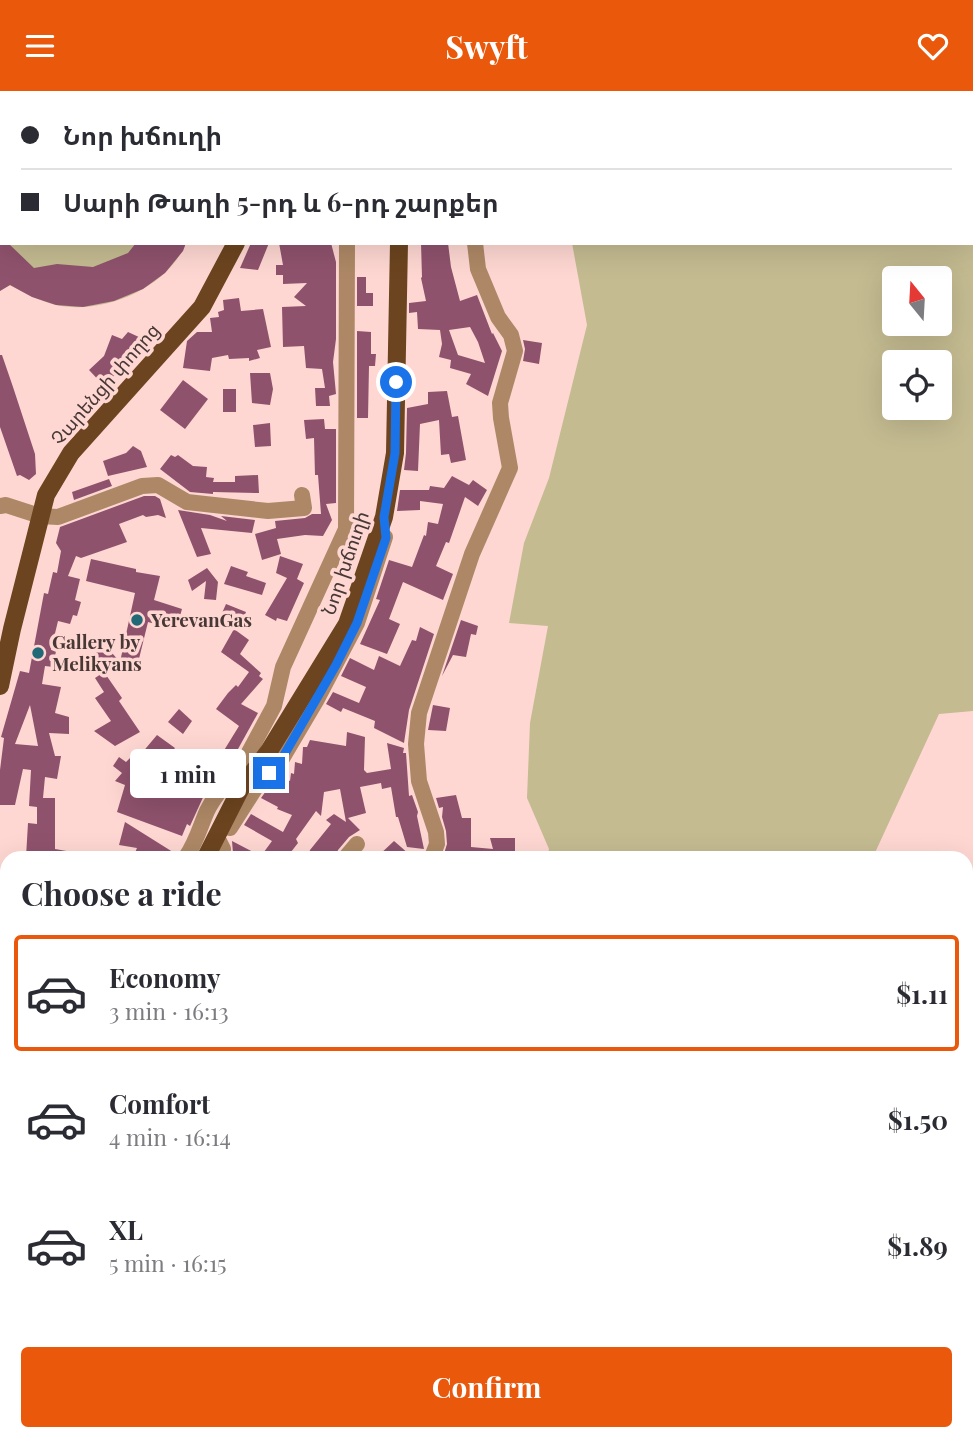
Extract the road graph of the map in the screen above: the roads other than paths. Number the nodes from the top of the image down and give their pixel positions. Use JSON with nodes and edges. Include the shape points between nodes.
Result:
{"nodes":[{"id":1,"x":235,"y":245,"type":"edge"},
{"id":2,"x":347,"y":245,"type":"edge"},
{"id":3,"x":399,"y":245,"type":"edge"},
{"id":4,"x":475,"y":245,"type":"edge"},
{"id":5,"x":303,"y":495,"type":"dead end"},
{"id":6,"x":0,"y":506,"type":"edge"},
{"id":7,"x":40,"y":516,"type":"junction"},
{"id":8,"x":0,"y":686,"type":"edge"},
{"id":9,"x":244,"y":762,"type":"junction"},
{"id":10,"x":250,"y":786,"type":"junction"},
{"id":11,"x":357,"y":844,"type":"dead end"},
{"id":12,"x":220,"y":847,"type":"edge"},
{"id":13,"x":189,"y":851,"type":"edge"},
{"id":14,"x":351,"y":851,"type":"edge"},
{"id":15,"x":434,"y":851,"type":"edge"}],
"edges":[{"from":1,"to":7,"type":"main road","name":"Չարենցի փողոց","via":[[202,307],[71,453],[46,495]]},
{"from":2,"to":9,"type":"street","via":[[346,529],[283,667],[274,706]]},
{"from":3,"to":10,"type":"main road","name":"Նոր խճուղի","via":[[395,453],[384,517],[348,624]]},
{"from":4,"to":15,"type":"street","via":[[478,269],[515,351],[500,403],[510,468],[472,554],[419,713],[419,781],[436,832]]},
{"from":5,"to":7,"type":"street","via":[[304,508],[268,510],[187,502],[158,485],[142,486],[58,517]]},
{"from":6,"to":7,"type":"street"},
{"from":7,"to":8,"type":"main road","name":"Չարենցի փողոց"},
{"from":9,"to":10,"type":"street"},
{"from":9,"to":13,"type":"street","via":[[217,793]]},
{"from":10,"to":12,"type":"main road","name":"Նոր խճուղի"},
{"from":11,"to":14,"type":"street"}]}
